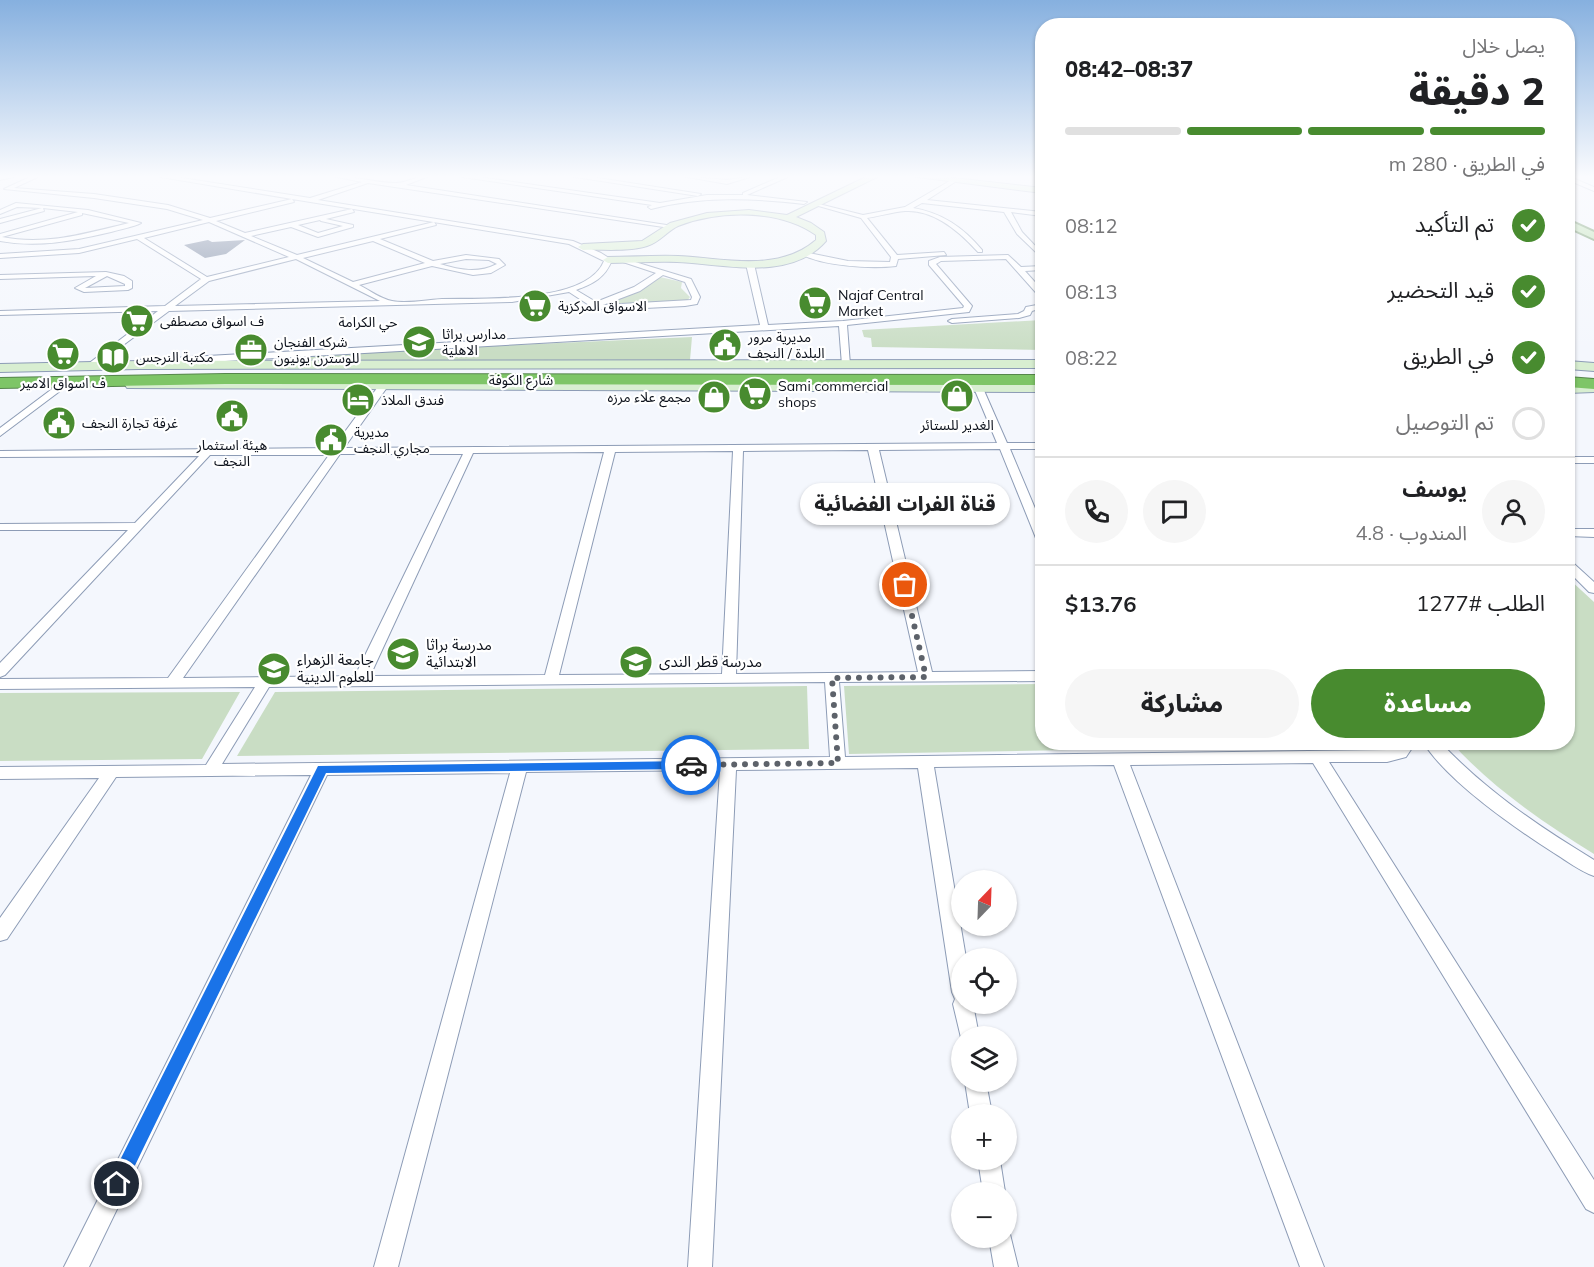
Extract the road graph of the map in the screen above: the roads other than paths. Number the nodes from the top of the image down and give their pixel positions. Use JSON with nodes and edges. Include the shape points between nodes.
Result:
{"nodes":[{"id":1,"x":54,"y":235,"type":"edge"},
{"id":2,"x":88,"y":235,"type":"edge"},
{"id":3,"x":146,"y":235,"type":"edge"},
{"id":4,"x":249,"y":235,"type":"edge"},
{"id":5,"x":386,"y":235,"type":"edge"},
{"id":6,"x":523,"y":235,"type":"edge"},
{"id":7,"x":659,"y":235,"type":"edge"},
{"id":8,"x":820,"y":235,"type":"edge"},
{"id":9,"x":878,"y":235,"type":"edge"},
{"id":10,"x":962,"y":235,"type":"edge"},
{"id":11,"x":1022,"y":235,"type":"edge"},
{"id":12,"x":245,"y":236,"type":"joint"},
{"id":13,"x":138,"y":237,"type":"junction"},
{"id":14,"x":0,"y":238,"type":"edge"},
{"id":15,"x":374,"y":238,"type":"junction"},
{"id":16,"x":26,"y":243,"type":"junction"},
{"id":17,"x":583,"y":247,"type":"junction"},
{"id":18,"x":1035,"y":249,"type":"edge"},
{"id":19,"x":85,"y":250,"type":"junction"},
{"id":20,"x":804,"y":254,"type":"junction"},
{"id":21,"x":0,"y":256,"type":"edge"},
{"id":22,"x":296,"y":257,"type":"junction"},
{"id":23,"x":895,"y":257,"type":"junction"},
{"id":24,"x":608,"y":260,"type":"junction"},
{"id":25,"x":622,"y":260,"type":"junction"},
{"id":26,"x":65,"y":263,"type":"dead end"},
{"id":27,"x":434,"y":263,"type":"junction"},
{"id":28,"x":750,"y":264,"type":"junction"},
{"id":29,"x":1035,"y":268,"type":"edge"},
{"id":30,"x":56,"y":269,"type":"dead end"},
{"id":31,"x":1020,"y":269,"type":"junction"},
{"id":32,"x":662,"y":273,"type":"junction"},
{"id":33,"x":106,"y":274,"type":"junction"},
{"id":34,"x":46,"y":276,"type":"junction"},
{"id":35,"x":0,"y":277,"type":"edge"},
{"id":36,"x":206,"y":279,"type":"junction"},
{"id":37,"x":353,"y":284,"type":"junction"},
{"id":38,"x":1035,"y":286,"type":"edge"},
{"id":39,"x":569,"y":289,"type":"junction"},
{"id":40,"x":390,"y":303,"type":"junction"},
{"id":41,"x":595,"y":305,"type":"junction"},
{"id":42,"x":1035,"y":307,"type":"edge"},
{"id":43,"x":166,"y":308,"type":"junction"},
{"id":44,"x":0,"y":313,"type":"edge"},
{"id":45,"x":843,"y":323,"type":"junction"},
{"id":46,"x":915,"y":324,"type":"dead end"},
{"id":47,"x":764,"y":327,"type":"junction"},
{"id":48,"x":278,"y":354,"type":"junction"},
{"id":49,"x":269,"y":365,"type":"junction"},
{"id":50,"x":557,"y":365,"type":"junction"},
{"id":51,"x":846,"y":365,"type":"junction"},
{"id":52,"x":91,"y":366,"type":"junction"},
{"id":53,"x":120,"y":366,"type":"junction"},
{"id":54,"x":139,"y":366,"type":"junction"},
{"id":55,"x":0,"y":368,"type":"edge"},
{"id":56,"x":1594,"y":368,"type":"edge"},
{"id":57,"x":1575,"y":369,"type":"edge"},
{"id":58,"x":1575,"y":370,"type":"edge"},
{"id":59,"x":1035,"y":371,"type":"edge"},
{"id":60,"x":1035,"y":371,"type":"edge"},
{"id":61,"x":168,"y":372,"type":"junction"},
{"id":62,"x":1594,"y":374,"type":"edge"},
{"id":63,"x":0,"y":375,"type":"edge"},
{"id":64,"x":1035,"y":376,"type":"edge"},
{"id":65,"x":1594,"y":378,"type":"edge"},
{"id":66,"x":225,"y":379,"type":"junction"},
{"id":67,"x":524,"y":379,"type":"junction"},
{"id":68,"x":1575,"y":380,"type":"edge"},
{"id":69,"x":1575,"y":382,"type":"edge"},
{"id":70,"x":0,"y":384,"type":"edge"},
{"id":71,"x":63,"y":385,"type":"junction"},
{"id":72,"x":246,"y":386,"type":"junction"},
{"id":73,"x":383,"y":386,"type":"junction"},
{"id":74,"x":1594,"y":386,"type":"edge"},
{"id":75,"x":979,"y":388,"type":"junction"},
{"id":76,"x":1019,"y":388,"type":"junction"},
{"id":77,"x":1035,"y":388,"type":"edge"},
{"id":78,"x":1575,"y":388,"type":"edge"},
{"id":79,"x":0,"y":433,"type":"edge"},
{"id":80,"x":1035,"y":446,"type":"edge"},
{"id":81,"x":1003,"y":447,"type":"junction"},
{"id":82,"x":873,"y":448,"type":"junction"},
{"id":83,"x":738,"y":449,"type":"junction"},
{"id":84,"x":610,"y":450,"type":"junction"},
{"id":85,"x":469,"y":451,"type":"junction"},
{"id":86,"x":338,"y":452,"type":"junction"},
{"id":87,"x":208,"y":453,"type":"junction"},
{"id":88,"x":0,"y":454,"type":"edge"},
{"id":89,"x":1575,"y":460,"type":"edge"},
{"id":90,"x":1594,"y":460,"type":"edge"},
{"id":91,"x":1035,"y":522,"type":"edge"},
{"id":92,"x":138,"y":526,"type":"junction"},
{"id":93,"x":0,"y":527,"type":"edge"},
{"id":94,"x":1575,"y":533,"type":"edge"},
{"id":95,"x":1594,"y":533,"type":"edge"},
{"id":96,"x":1575,"y":571,"type":"edge"},
{"id":97,"x":1594,"y":589,"type":"edge"},
{"id":98,"x":0,"y":672,"type":"edge"},
{"id":99,"x":1035,"y":676,"type":"edge"},
{"id":100,"x":926,"y":677,"type":"junction"},
{"id":101,"x":832,"y":678,"type":"junction"},
{"id":102,"x":729,"y":679,"type":"junction"},
{"id":103,"x":551,"y":680,"type":"junction"},
{"id":104,"x":266,"y":682,"type":"junction"},
{"id":105,"x":360,"y":682,"type":"junction"},
{"id":106,"x":172,"y":683,"type":"junction"},
{"id":107,"x":0,"y":684,"type":"edge"},
{"id":108,"x":1402,"y":750,"type":"edge"},
{"id":109,"x":1438,"y":750,"type":"edge"},
{"id":110,"x":1318,"y":757,"type":"junction"},
{"id":111,"x":1120,"y":760,"type":"junction"},
{"id":112,"x":925,"y":762,"type":"junction"},
{"id":113,"x":838,"y":763,"type":"junction"},
{"id":114,"x":728,"y":764,"type":"junction"},
{"id":115,"x":519,"y":767,"type":"junction"},
{"id":116,"x":322,"y":769,"type":"junction"},
{"id":117,"x":211,"y":770,"type":"junction"},
{"id":118,"x":112,"y":771,"type":"junction"},
{"id":119,"x":0,"y":772,"type":"edge"},
{"id":120,"x":1594,"y":869,"type":"edge"},
{"id":121,"x":0,"y":933,"type":"edge"},
{"id":122,"x":955,"y":948,"type":"edge"},
{"id":123,"x":1594,"y":1201,"type":"edge"},
{"id":124,"x":1003,"y":1248,"type":"edge"},
{"id":125,"x":76,"y":1267,"type":"edge"},
{"id":126,"x":386,"y":1267,"type":"edge"},
{"id":127,"x":700,"y":1267,"type":"edge"},
{"id":128,"x":1006,"y":1267,"type":"edge"},
{"id":129,"x":1312,"y":1267,"type":"edge"}],
"edges":[{"from":1,"to":16,"type":"street"},
{"from":2,"to":16,"type":"street","via":[[59,242]]},
{"from":3,"to":13,"type":"street"},
{"from":4,"to":12,"type":"street"},
{"from":5,"to":15,"type":"street"},
{"from":6,"to":17,"type":"street"},
{"from":7,"to":17,"type":"main road","via":[[643,244]]},
{"from":8,"to":20,"type":"main road","via":[[821,241]]},
{"from":9,"to":23,"type":"street"},
{"from":10,"to":23,"type":"street","via":[[980,251]]},
{"from":11,"to":18,"type":"street"},
{"from":12,"to":22,"type":"street"},
{"from":13,"to":19,"type":"street"},
{"from":13,"to":36,"type":"street"},
{"from":14,"to":16,"type":"street"},
{"from":15,"to":22,"type":"street"},
{"from":15,"to":27,"type":"street"},
{"from":17,"to":24,"type":"street"},
{"from":19,"to":21,"type":"street"},
{"from":19,"to":26,"type":"street"},
{"from":20,"to":23,"type":"street","via":[[834,262],[875,265],[893,264]]},
{"from":20,"to":28,"type":"main road"},
{"from":22,"to":36,"type":"street"},
{"from":22,"to":37,"type":"street"},
{"from":24,"to":25,"type":"main road"},
{"from":24,"to":39,"type":"street","via":[[603,272]]},
{"from":25,"to":28,"type":"main road"},
{"from":25,"to":32,"type":"street"},
{"from":27,"to":27,"type":"street","via":[[470,273],[490,271],[501,265],[497,260],[480,258]]},
{"from":27,"to":37,"type":"street"},
{"from":28,"to":47,"type":"street"},
{"from":29,"to":31,"type":"street"},
{"from":30,"to":34,"type":"street"},
{"from":31,"to":38,"type":"street"},
{"from":31,"to":45,"type":"street","via":[[1010,258],[1001,256],[937,260],[933,264],[968,309]]},
{"from":32,"to":41,"type":"street","via":[[637,289]]},
{"from":32,"to":41,"type":"street","via":[[688,281],[696,297],[694,302],[614,309]]},
{"from":33,"to":33,"type":"street","via":[[129,283],[128,288],[79,288]]},
{"from":33,"to":34,"type":"street"},
{"from":34,"to":35,"type":"street"},
{"from":36,"to":43,"type":"street"},
{"from":37,"to":40,"type":"street"},
{"from":39,"to":40,"type":"street","via":[[512,300]]},
{"from":39,"to":41,"type":"street"},
{"from":40,"to":43,"type":"street"},
{"from":42,"to":46,"type":"street","via":[[1018,316]]},
{"from":43,"to":44,"type":"street"},
{"from":43,"to":52,"type":"street"},
{"from":45,"to":47,"type":"street"},
{"from":45,"to":51,"type":"street"},
{"from":47,"to":48,"type":"street"},
{"from":48,"to":49,"type":"main road"},
{"from":48,"to":53,"type":"street"},
{"from":49,"to":50,"type":"main road"},
{"from":49,"to":54,"type":"main road"},
{"from":50,"to":51,"type":"main road"},
{"from":50,"to":67,"type":"highway"},
{"from":51,"to":59,"type":"main road"},
{"from":52,"to":53,"type":"main road"},
{"from":52,"to":55,"type":"main road"},
{"from":53,"to":54,"type":"main road"},
{"from":54,"to":61,"type":"highway"},
{"from":56,"to":57,"type":"highway"},
{"from":58,"to":62,"type":"highway"},
{"from":60,"to":67,"type":"highway","name":"شارع الكوفة"},
{"from":61,"to":63,"type":"highway","name":"شارع الكوفة"},
{"from":61,"to":67,"type":"highway","name":"شارع الكوفة"},
{"from":64,"to":76,"type":"highway"},
{"from":65,"to":68,"type":"highway"},
{"from":66,"to":67,"type":"highway","name":"شارع الكوفة"},
{"from":66,"to":70,"type":"highway","name":"شارع الكوفة"},
{"from":66,"to":72,"type":"highway"},
{"from":67,"to":73,"type":"main road"},
{"from":67,"to":75,"type":"main road"},
{"from":69,"to":74,"type":"highway"},
{"from":70,"to":71,"type":"main road"},
{"from":71,"to":72,"type":"main road"},
{"from":71,"to":79,"type":"street"},
{"from":72,"to":73,"type":"main road"},
{"from":73,"to":86,"type":"street"},
{"from":74,"to":78,"type":"main road"},
{"from":75,"to":76,"type":"main road"},
{"from":75,"to":81,"type":"street"},
{"from":76,"to":77,"type":"main road"},
{"from":80,"to":81,"type":"street"},
{"from":81,"to":82,"type":"street"},
{"from":81,"to":91,"type":"street"},
{"from":82,"to":83,"type":"street"},
{"from":82,"to":100,"type":"street"},
{"from":83,"to":84,"type":"street"},
{"from":83,"to":102,"type":"street"},
{"from":84,"to":85,"type":"street"},
{"from":84,"to":103,"type":"street"},
{"from":85,"to":86,"type":"street"},
{"from":85,"to":105,"type":"street"},
{"from":86,"to":87,"type":"street"},
{"from":86,"to":106,"type":"street"},
{"from":87,"to":88,"type":"street"},
{"from":87,"to":92,"type":"street"},
{"from":89,"to":90,"type":"street"},
{"from":92,"to":93,"type":"street"},
{"from":92,"to":98,"type":"street"},
{"from":94,"to":95,"type":"street"},
{"from":96,"to":97,"type":"street"},
{"from":99,"to":100,"type":"street"},
{"from":100,"to":101,"type":"street"},
{"from":101,"to":102,"type":"street"},
{"from":101,"to":113,"type":"street"},
{"from":102,"to":103,"type":"street"},
{"from":103,"to":105,"type":"street"},
{"from":104,"to":105,"type":"street"},
{"from":104,"to":106,"type":"street"},
{"from":104,"to":117,"type":"street"},
{"from":106,"to":107,"type":"street"},
{"from":108,"to":110,"type":"street","via":[[1387,756]]},
{"from":109,"to":120,"type":"street","via":[[1465,778],[1521,823]]},
{"from":110,"to":111,"type":"street"},
{"from":110,"to":123,"type":"street"},
{"from":111,"to":112,"type":"street"},
{"from":111,"to":129,"type":"street"},
{"from":112,"to":113,"type":"street"},
{"from":112,"to":122,"type":"street"},
{"from":113,"to":114,"type":"street"},
{"from":114,"to":115,"type":"street"},
{"from":114,"to":127,"type":"street"},
{"from":115,"to":116,"type":"street"},
{"from":115,"to":126,"type":"street"},
{"from":116,"to":117,"type":"street"},
{"from":116,"to":125,"type":"street"},
{"from":117,"to":118,"type":"street"},
{"from":118,"to":119,"type":"street"},
{"from":118,"to":121,"type":"street"},
{"from":124,"to":128,"type":"street"}]}
